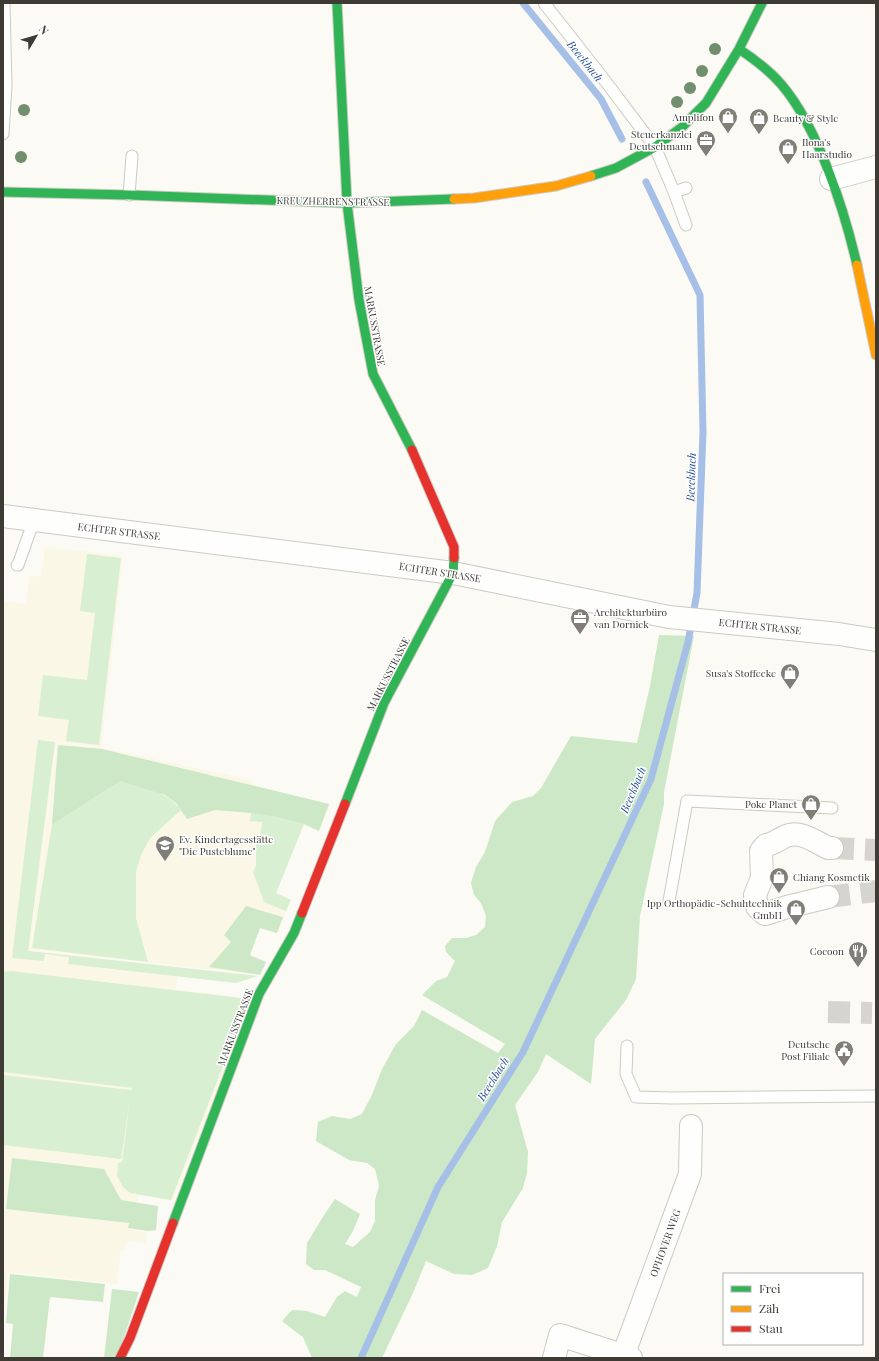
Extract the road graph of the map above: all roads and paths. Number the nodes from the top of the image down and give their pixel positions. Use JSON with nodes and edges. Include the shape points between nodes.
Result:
{"nodes":[{"id":1,"x":4,"y":3,"type":"edge"},
{"id":2,"x":337,"y":3,"type":"edge"},
{"id":3,"x":544,"y":3,"type":"edge"},
{"id":4,"x":762,"y":3,"type":"edge"},
{"id":5,"x":739,"y":49,"type":"junction"},
{"id":6,"x":7,"y":134,"type":"edge"},
{"id":7,"x":655,"y":147,"type":"junction"},
{"id":8,"x":132,"y":156,"type":"dead end"},
{"id":9,"x":876,"y":167,"type":"edge"},
{"id":10,"x":831,"y":179,"type":"junction"},
{"id":11,"x":686,"y":188,"type":"dead end"},
{"id":12,"x":3,"y":192,"type":"edge"},
{"id":13,"x":674,"y":192,"type":"junction"},
{"id":14,"x":129,"y":195,"type":"junction"},
{"id":15,"x":347,"y":203,"type":"junction"},
{"id":16,"x":686,"y":224,"type":"dead end"},
{"id":17,"x":876,"y":355,"type":"edge"},
{"id":18,"x":3,"y":516,"type":"edge"},
{"id":19,"x":34,"y":520,"type":"junction"},
{"id":20,"x":17,"y":565,"type":"dead end"},
{"id":21,"x":453,"y":573,"type":"junction"},
{"id":22,"x":876,"y":640,"type":"edge"},
{"id":23,"x":832,"y":808,"type":"dead end"},
{"id":24,"x":832,"y":848,"type":"tunnel mouth"},
{"id":25,"x":828,"y":897,"type":"tunnel mouth"},
{"id":26,"x":669,"y":901,"type":"dead end"},
{"id":27,"x":627,"y":1046,"type":"dead end"},
{"id":28,"x":876,"y":1096,"type":"edge"},
{"id":29,"x":691,"y":1126,"type":"dead end"},
{"id":30,"x":627,"y":1357,"type":"edge"},
{"id":31,"x":120,"y":1358,"type":"edge"},
{"id":32,"x":554,"y":1358,"type":"edge"}],
"edges":[{"from":1,"to":6,"type":"lane"},
{"from":2,"to":15,"type":"street","name":"MARKUSSTRASSE"},
{"from":3,"to":7,"type":"lane","via":[[631,107]]},
{"from":4,"to":5,"type":"street","name":"KREUZHERRENSTRASSE"},
{"from":5,"to":7,"type":"street","name":"KREUZHERRENSTRASSE","via":[[706,103],[682,127]]},
{"from":5,"to":10,"type":"street","via":[[766,69],[792,98],[809,127]]},
{"from":7,"to":13,"type":"lane"},
{"from":7,"to":15,"type":"street","name":"KREUZHERRENSTRASSE","via":[[616,168],[556,186],[474,198]]},
{"from":8,"to":14,"type":"lane"},
{"from":9,"to":10,"type":"street"},
{"from":10,"to":17,"type":"street","via":[[854,248]]},
{"from":11,"to":13,"type":"lane"},
{"from":12,"to":14,"type":"street","name":"KREUZHERRENSTRASSE"},
{"from":13,"to":16,"type":"lane"},
{"from":14,"to":15,"type":"street","name":"KREUZHERRENSTRASSE"},
{"from":15,"to":21,"type":"street","name":"MARKUSSTRASSE","via":[[358,300],[373,374],[416,458],[454,547]]},
{"from":18,"to":19,"type":"street","name":"ECHTER STRASSE"},
{"from":19,"to":20,"type":"lane"},
{"from":19,"to":21,"type":"street","name":"ECHTER STRASSE"},
{"from":21,"to":22,"type":"street","name":"ECHTER STRASSE","via":[[681,618]]},
{"from":21,"to":31,"type":"street","name":"MARKUSSTRASSE","via":[[384,704],[294,933],[259,994],[130,1338]]},
{"from":23,"to":26,"type":"lane","via":[[687,801]]},
{"from":24,"to":25,"type":"street","via":[[799,834],[787,835],[766,846],[761,851],[762,878],[755,895],[757,907],[765,914]]},
{"from":27,"to":28,"type":"lane","via":[[626,1074],[636,1097]]},
{"from":29,"to":30,"type":"street","name":"OPHOVER WEG","via":[[690,1174]]},
{"from":30,"to":32,"type":"street","name":"OPHOVER WEG","via":[[560,1335]]}]}
